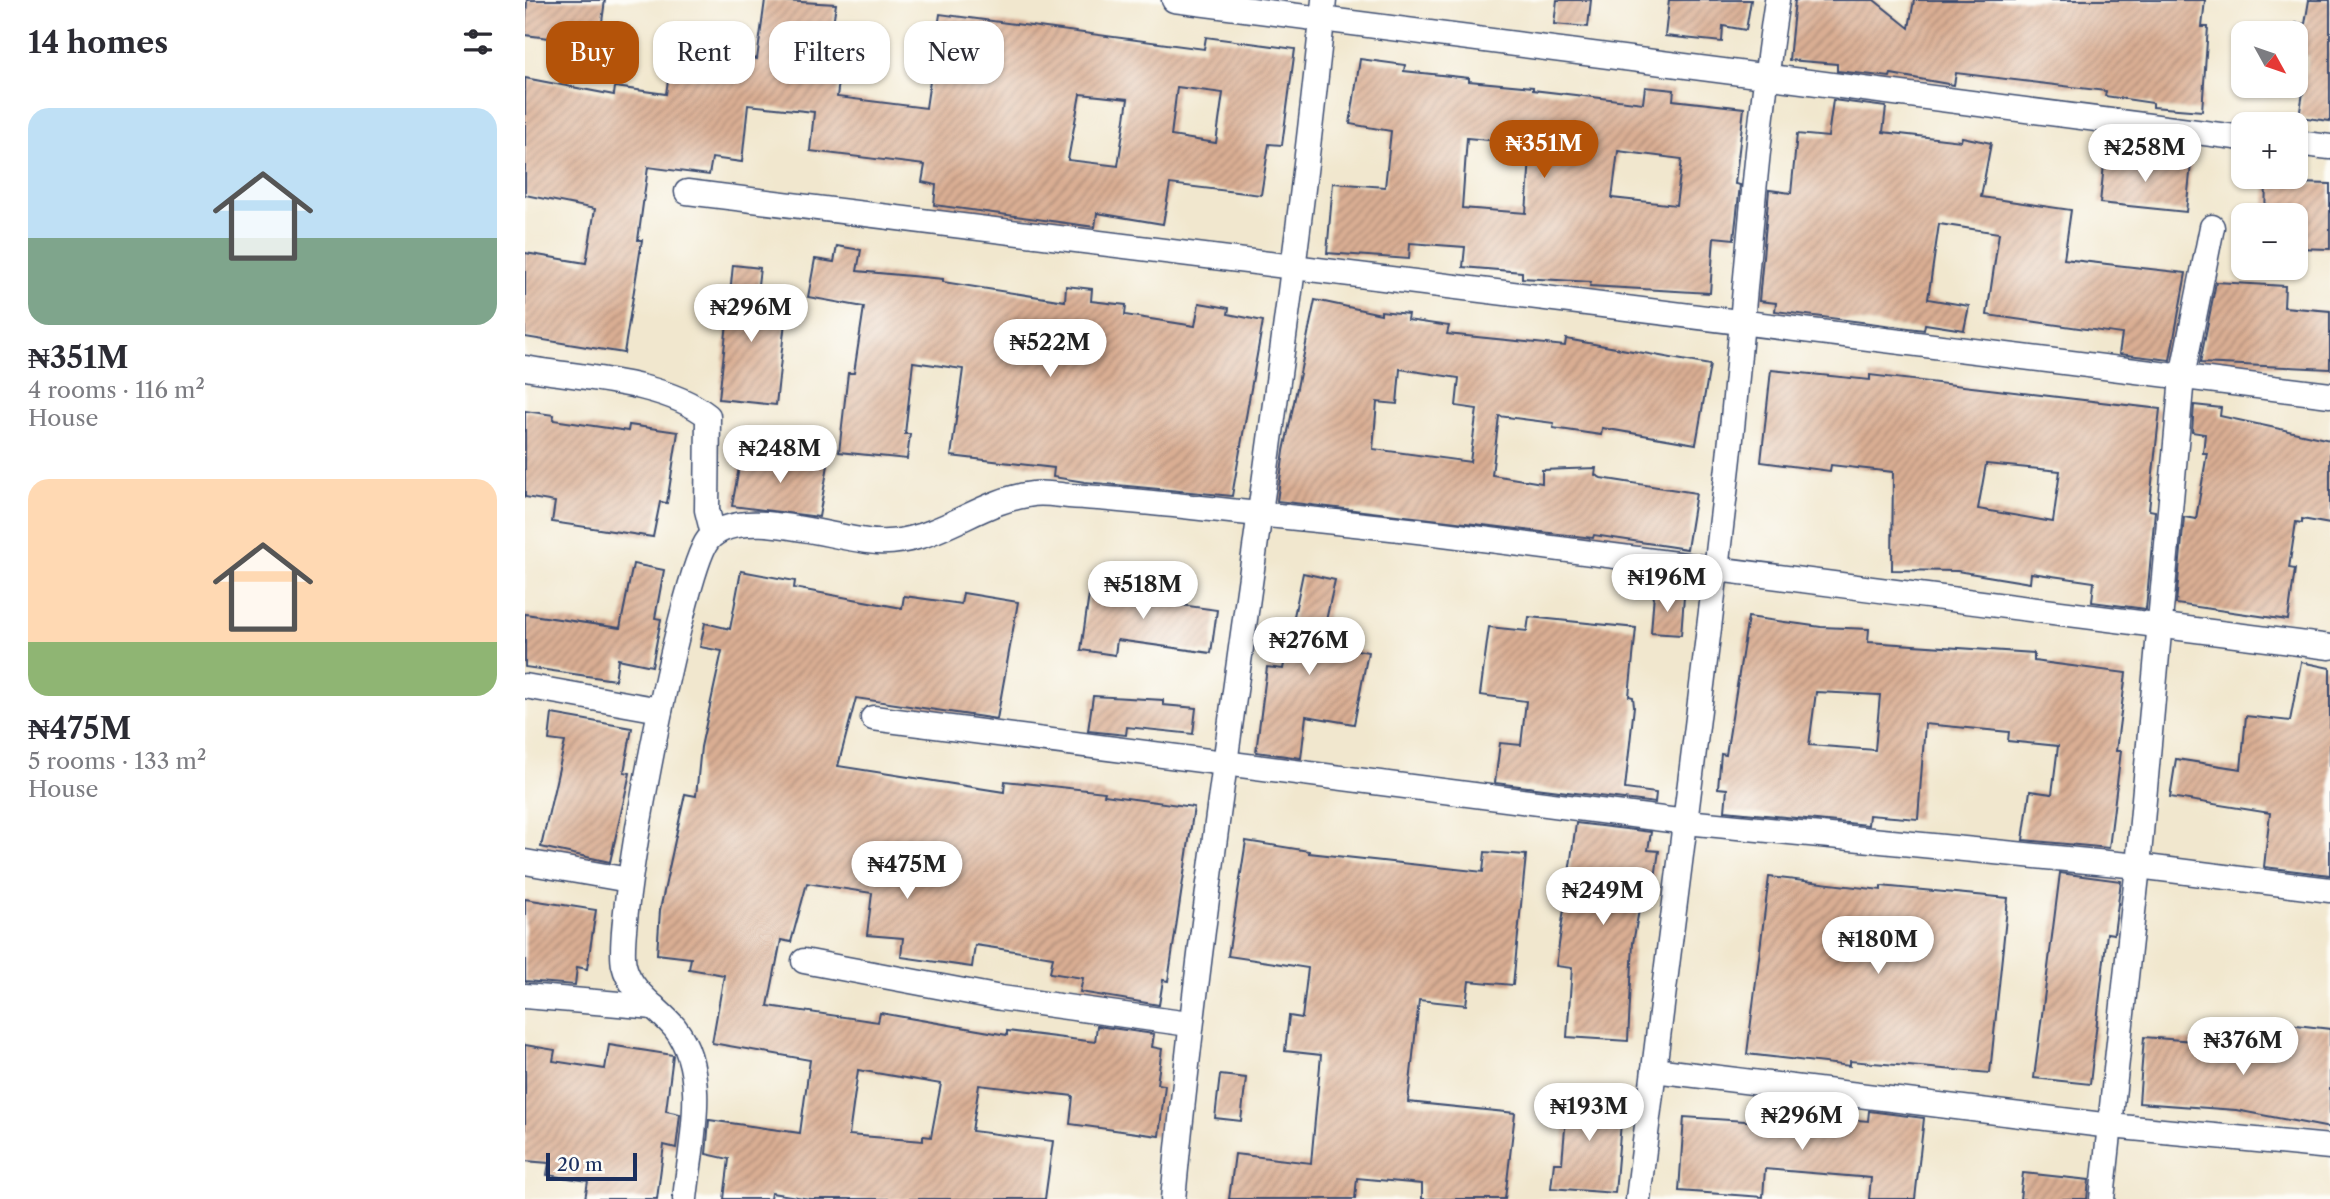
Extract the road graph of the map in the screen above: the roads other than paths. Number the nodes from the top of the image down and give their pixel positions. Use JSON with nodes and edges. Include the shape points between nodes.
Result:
{"nodes":[{"id":1,"x":1174,"y":0,"type":"edge"},
{"id":2,"x":1777,"y":0,"type":"edge"},
{"id":3,"x":1323,"y":10,"type":"edge"},
{"id":4,"x":1765,"y":77,"type":"junction"},
{"id":5,"x":2231,"y":136,"type":"edge"},
{"id":6,"x":2308,"y":145,"type":"edge"},
{"id":7,"x":2330,"y":147,"type":"edge"},
{"id":8,"x":687,"y":192,"type":"dead end"},
{"id":9,"x":2212,"y":227,"type":"dead end"},
{"id":10,"x":1293,"y":270,"type":"junction"},
{"id":11,"x":1744,"y":323,"type":"junction"},
{"id":12,"x":525,"y":368,"type":"edge"},
{"id":13,"x":2182,"y":377,"type":"junction"},
{"id":14,"x":2330,"y":395,"type":"edge"},
{"id":15,"x":1261,"y":515,"type":"junction"},
{"id":16,"x":713,"y":534,"type":"junction"},
{"id":17,"x":1716,"y":569,"type":"junction"},
{"id":18,"x":2162,"y":625,"type":"junction"},
{"id":19,"x":2330,"y":646,"type":"edge"},
{"id":20,"x":525,"y":685,"type":"edge"},
{"id":21,"x":660,"y":710,"type":"junction"},
{"id":22,"x":873,"y":718,"type":"dead end"},
{"id":23,"x":1224,"y":763,"type":"junction"},
{"id":24,"x":1686,"y":822,"type":"junction"},
{"id":25,"x":525,"y":862,"type":"edge"},
{"id":26,"x":2139,"y":866,"type":"junction"},
{"id":27,"x":629,"y":880,"type":"junction"},
{"id":28,"x":2330,"y":890,"type":"edge"},
{"id":29,"x":804,"y":961,"type":"dead end"},
{"id":30,"x":525,"y":996,"type":"edge"},
{"id":31,"x":655,"y":1007,"type":"junction"},
{"id":32,"x":1189,"y":1024,"type":"junction"},
{"id":33,"x":1654,"y":1070,"type":"junction"},
{"id":34,"x":2111,"y":1126,"type":"junction"},
{"id":35,"x":2330,"y":1147,"type":"edge"},
{"id":36,"x":685,"y":1199,"type":"edge"},
{"id":37,"x":1173,"y":1199,"type":"edge"},
{"id":38,"x":1638,"y":1199,"type":"edge"},
{"id":39,"x":2102,"y":1199,"type":"edge"}],
"edges":[{"from":1,"to":3,"type":"street"},
{"from":2,"to":4,"type":"street"},
{"from":3,"to":4,"type":"street"},
{"from":3,"to":10,"type":"street"},
{"from":4,"to":5,"type":"street"},
{"from":4,"to":11,"type":"street"},
{"from":6,"to":7,"type":"street"},
{"from":8,"to":10,"type":"street"},
{"from":9,"to":13,"type":"street"},
{"from":10,"to":11,"type":"street"},
{"from":10,"to":15,"type":"street"},
{"from":11,"to":13,"type":"street"},
{"from":11,"to":17,"type":"street"},
{"from":12,"to":16,"type":"street","via":[[657,391],[693,404],[708,416],[707,510]]},
{"from":13,"to":14,"type":"street"},
{"from":13,"to":18,"type":"street"},
{"from":15,"to":16,"type":"street","via":[[1033,494],[911,540],[879,542],[735,523]]},
{"from":15,"to":17,"type":"street"},
{"from":15,"to":23,"type":"street"},
{"from":16,"to":21,"type":"street","via":[[694,571]]},
{"from":17,"to":18,"type":"street"},
{"from":17,"to":24,"type":"street"},
{"from":18,"to":19,"type":"street"},
{"from":18,"to":26,"type":"street"},
{"from":20,"to":21,"type":"street"},
{"from":21,"to":27,"type":"street"},
{"from":22,"to":23,"type":"street"},
{"from":23,"to":24,"type":"street"},
{"from":23,"to":32,"type":"street"},
{"from":24,"to":26,"type":"street"},
{"from":24,"to":33,"type":"street"},
{"from":25,"to":27,"type":"street"},
{"from":26,"to":28,"type":"street"},
{"from":26,"to":34,"type":"street"},
{"from":27,"to":31,"type":"street","via":[[624,965],[632,984]]},
{"from":29,"to":32,"type":"street","via":[[1001,998]]},
{"from":30,"to":31,"type":"street"},
{"from":31,"to":36,"type":"street","via":[[688,1048],[696,1080]]},
{"from":32,"to":37,"type":"street"},
{"from":33,"to":34,"type":"street"},
{"from":33,"to":38,"type":"street"},
{"from":34,"to":35,"type":"street"},
{"from":34,"to":39,"type":"street"}]}
